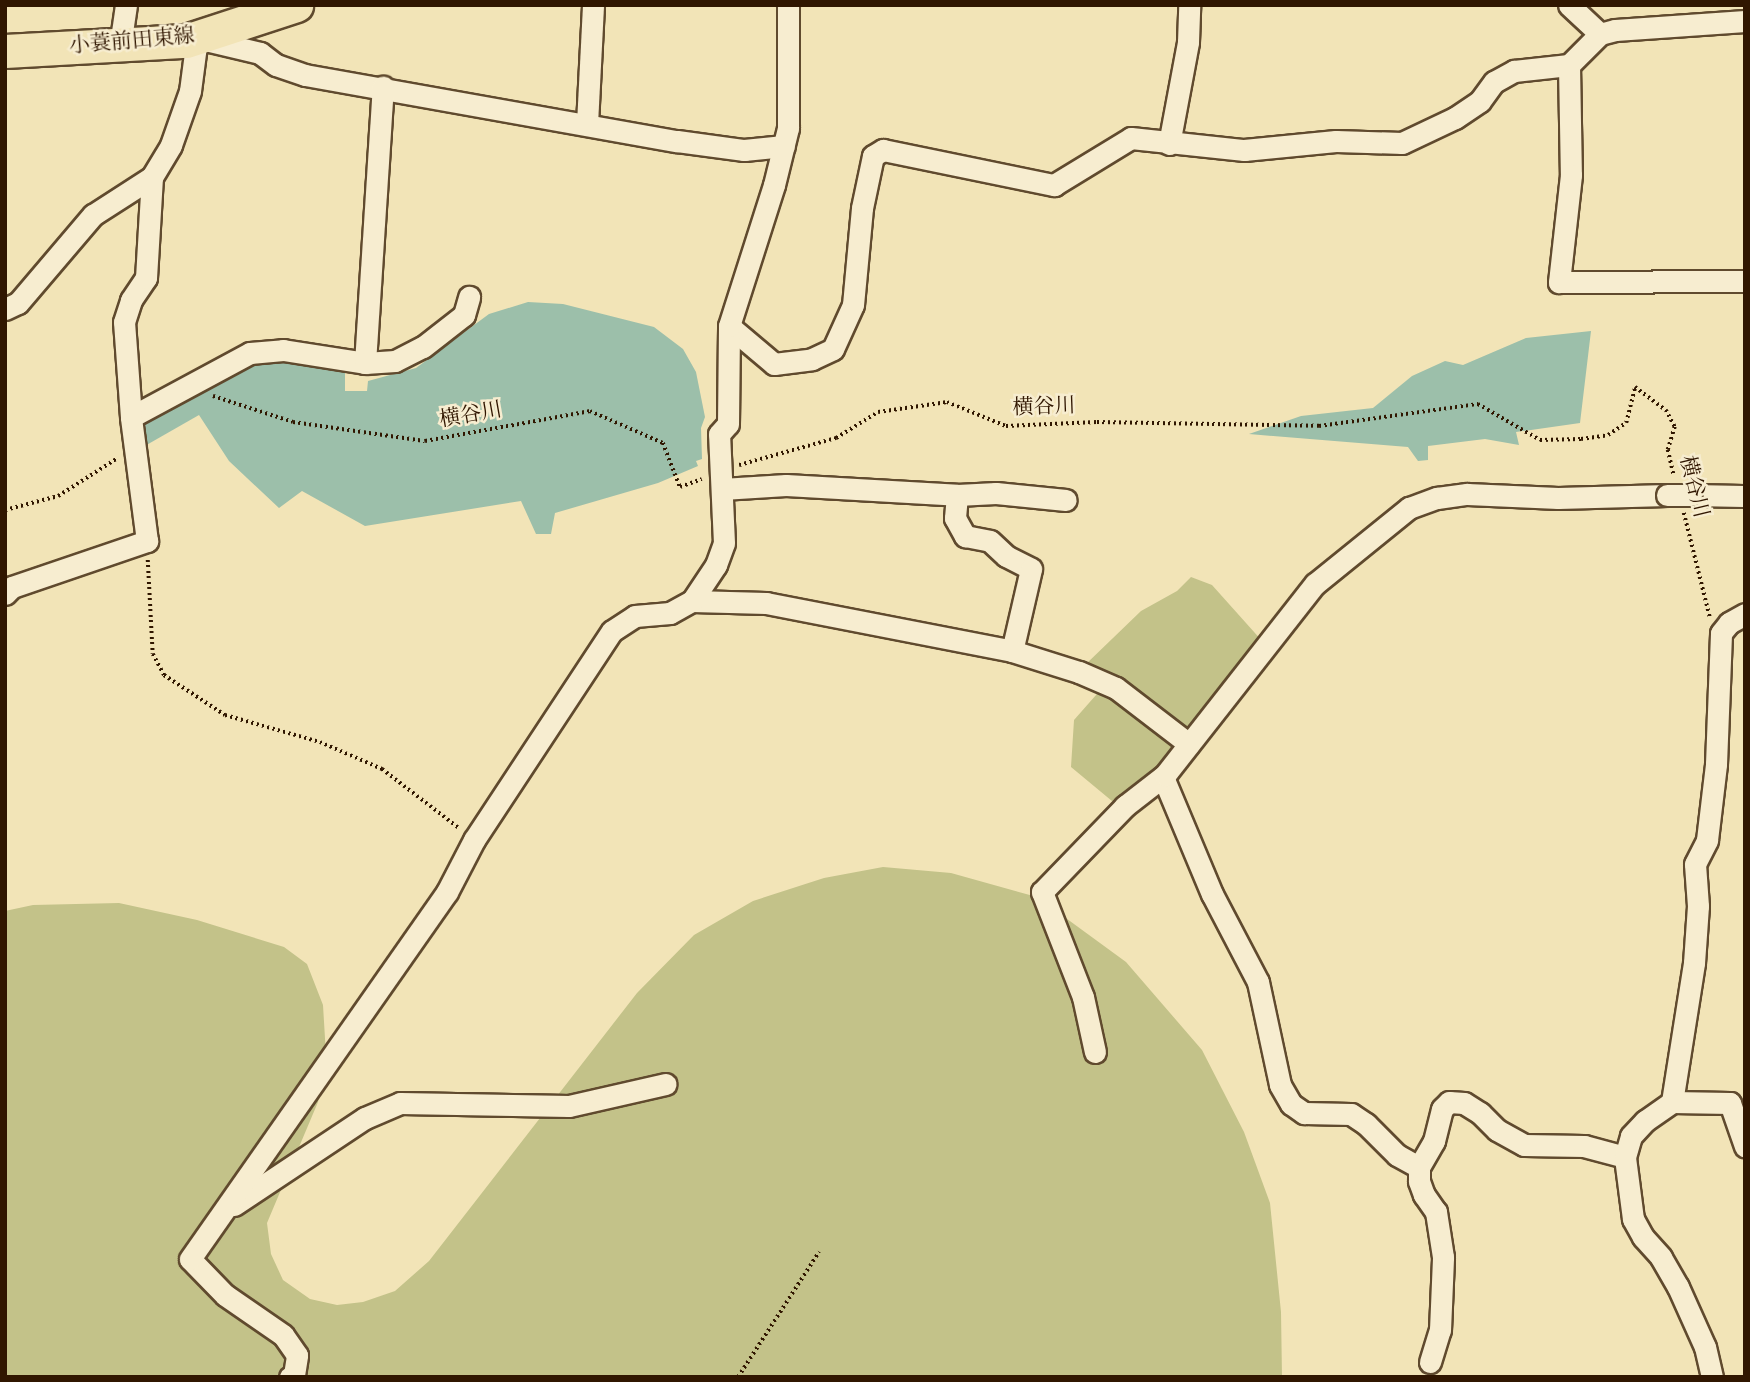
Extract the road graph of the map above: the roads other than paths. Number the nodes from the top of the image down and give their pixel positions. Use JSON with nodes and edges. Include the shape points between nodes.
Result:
{"nodes":[{"id":1,"x":125,"y":5,"type":"edge"},
{"id":2,"x":593,"y":5,"type":"edge"},
{"id":3,"x":788,"y":5,"type":"edge"},
{"id":4,"x":1189,"y":5,"type":"edge"},
{"id":5,"x":1569,"y":5,"type":"edge"},
{"id":6,"x":287,"y":6,"type":"edge"},
{"id":7,"x":1745,"y":21,"type":"edge"},
{"id":8,"x":1600,"y":34,"type":"junction"},
{"id":9,"x":197,"y":38,"type":"junction"},
{"id":10,"x":120,"y":46,"type":"junction"},
{"id":11,"x":5,"y":51,"type":"edge"},
{"id":12,"x":1569,"y":65,"type":"junction"},
{"id":13,"x":383,"y":87,"type":"junction"},
{"id":14,"x":587,"y":124,"type":"junction"},
{"id":15,"x":1169,"y":144,"type":"junction"},
{"id":16,"x":784,"y":146,"type":"junction"},
{"id":17,"x":152,"y":177,"type":"junction"},
{"id":18,"x":1745,"y":281,"type":"edge"},
{"id":19,"x":469,"y":297,"type":"dead end"},
{"id":20,"x":5,"y":309,"type":"edge"},
{"id":21,"x":729,"y":326,"type":"junction"},
{"id":22,"x":365,"y":363,"type":"junction"},
{"id":23,"x":131,"y":417,"type":"junction"},
{"id":24,"x":722,"y":480,"type":"junction"},
{"id":25,"x":957,"y":495,"type":"junction"},
{"id":26,"x":1745,"y":496,"type":"edge"},
{"id":27,"x":1066,"y":500,"type":"dead end"},
{"id":28,"x":5,"y":594,"type":"edge"},
{"id":29,"x":692,"y":601,"type":"junction"},
{"id":30,"x":1745,"y":614,"type":"edge"},
{"id":31,"x":1012,"y":651,"type":"junction"},
{"id":32,"x":1189,"y":744,"type":"junction"},
{"id":33,"x":1163,"y":777,"type":"junction"},
{"id":34,"x":1095,"y":1052,"type":"dead end"},
{"id":35,"x":666,"y":1084,"type":"dead end"},
{"id":36,"x":1672,"y":1102,"type":"junction"},
{"id":37,"x":1745,"y":1146,"type":"edge"},
{"id":38,"x":1625,"y":1157,"type":"junction"},
{"id":39,"x":1419,"y":1167,"type":"junction"},
{"id":40,"x":220,"y":1216,"type":"junction"},
{"id":41,"x":1430,"y":1362,"type":"dead end"},
{"id":42,"x":290,"y":1377,"type":"edge"},
{"id":43,"x":1712,"y":1377,"type":"edge"}],
"edges":[{"from":1,"to":10,"type":"street"},
{"from":2,"to":14,"type":"street"},
{"from":3,"to":16,"type":"street"},
{"from":4,"to":15,"type":"street","via":[[1188,41]]},
{"from":5,"to":8,"type":"street"},
{"from":6,"to":9,"type":"main road","name":"小蓑前田東線"},
{"from":7,"to":8,"type":"street"},
{"from":8,"to":12,"type":"street"},
{"from":9,"to":10,"type":"main road","name":"小蓑前田東線"},
{"from":9,"to":13,"type":"street","via":[[260,53],[276,65],[305,75]]},
{"from":9,"to":17,"type":"street","via":[[190,91],[172,145]]},
{"from":10,"to":11,"type":"main road","name":"小蓑前田東線"},
{"from":12,"to":15,"type":"street","via":[[1514,71],[1494,82],[1480,101],[1455,118],[1402,143],[1336,141],[1244,150]]},
{"from":12,"to":18,"type":"street","via":[[1571,175],[1559,282]]},
{"from":13,"to":14,"type":"street"},
{"from":13,"to":22,"type":"street"},
{"from":14,"to":16,"type":"street","via":[[744,150]]},
{"from":15,"to":21,"type":"street","via":[[1131,138],[1054,185],[883,150],[873,156],[862,208],[853,305],[833,349],[812,359],[774,364]]},
{"from":16,"to":21,"type":"street"},
{"from":17,"to":20,"type":"street","via":[[93,215],[18,303]]},
{"from":17,"to":23,"type":"street","via":[[146,278],[131,300],[124,322]]},
{"from":19,"to":22,"type":"street","via":[[464,316],[423,347],[395,361]]},
{"from":21,"to":24,"type":"street","via":[[728,424],[719,434]]},
{"from":22,"to":23,"type":"street","via":[[283,350],[250,353]]},
{"from":23,"to":28,"type":"street","via":[[147,541],[12,587]]},
{"from":24,"to":25,"type":"street"},
{"from":24,"to":29,"type":"street","via":[[724,543],[716,565]]},
{"from":25,"to":27,"type":"street","via":[[996,493]]},
{"from":25,"to":31,"type":"street","via":[[955,518],[965,536],[990,541],[1031,569]]},
{"from":26,"to":32,"type":"street","via":[[1466,494],[1409,508],[1315,584]]},
{"from":29,"to":31,"type":"street","via":[[766,603]]},
{"from":29,"to":40,"type":"street","via":[[670,613],[635,616],[612,631],[474,840],[447,892]]},
{"from":30,"to":36,"type":"street","via":[[1721,633],[1716,764],[1707,840],[1695,864],[1698,906],[1693,963]]},
{"from":31,"to":32,"type":"street","via":[[1116,688]]},
{"from":32,"to":33,"type":"street"},
{"from":33,"to":34,"type":"street","via":[[1125,806],[1042,892],[1083,997]]},
{"from":33,"to":39,"type":"street","via":[[1212,894],[1258,982],[1280,1085],[1291,1104],[1304,1113],[1351,1114],[1397,1155]]},
{"from":35,"to":40,"type":"street","via":[[569,1106],[400,1103],[365,1118]]},
{"from":36,"to":37,"type":"street","via":[[1730,1103]]},
{"from":36,"to":38,"type":"street","via":[[1631,1136]]},
{"from":38,"to":39,"type":"street","via":[[1584,1146],[1524,1145],[1464,1103],[1449,1102]]},
{"from":38,"to":43,"type":"street","via":[[1633,1219],[1678,1287],[1705,1347]]},
{"from":39,"to":41,"type":"street","via":[[1424,1195],[1436,1212],[1443,1257],[1440,1330]]},
{"from":40,"to":42,"type":"street","via":[[190,1259],[225,1296],[283,1335],[297,1355]]}]}
